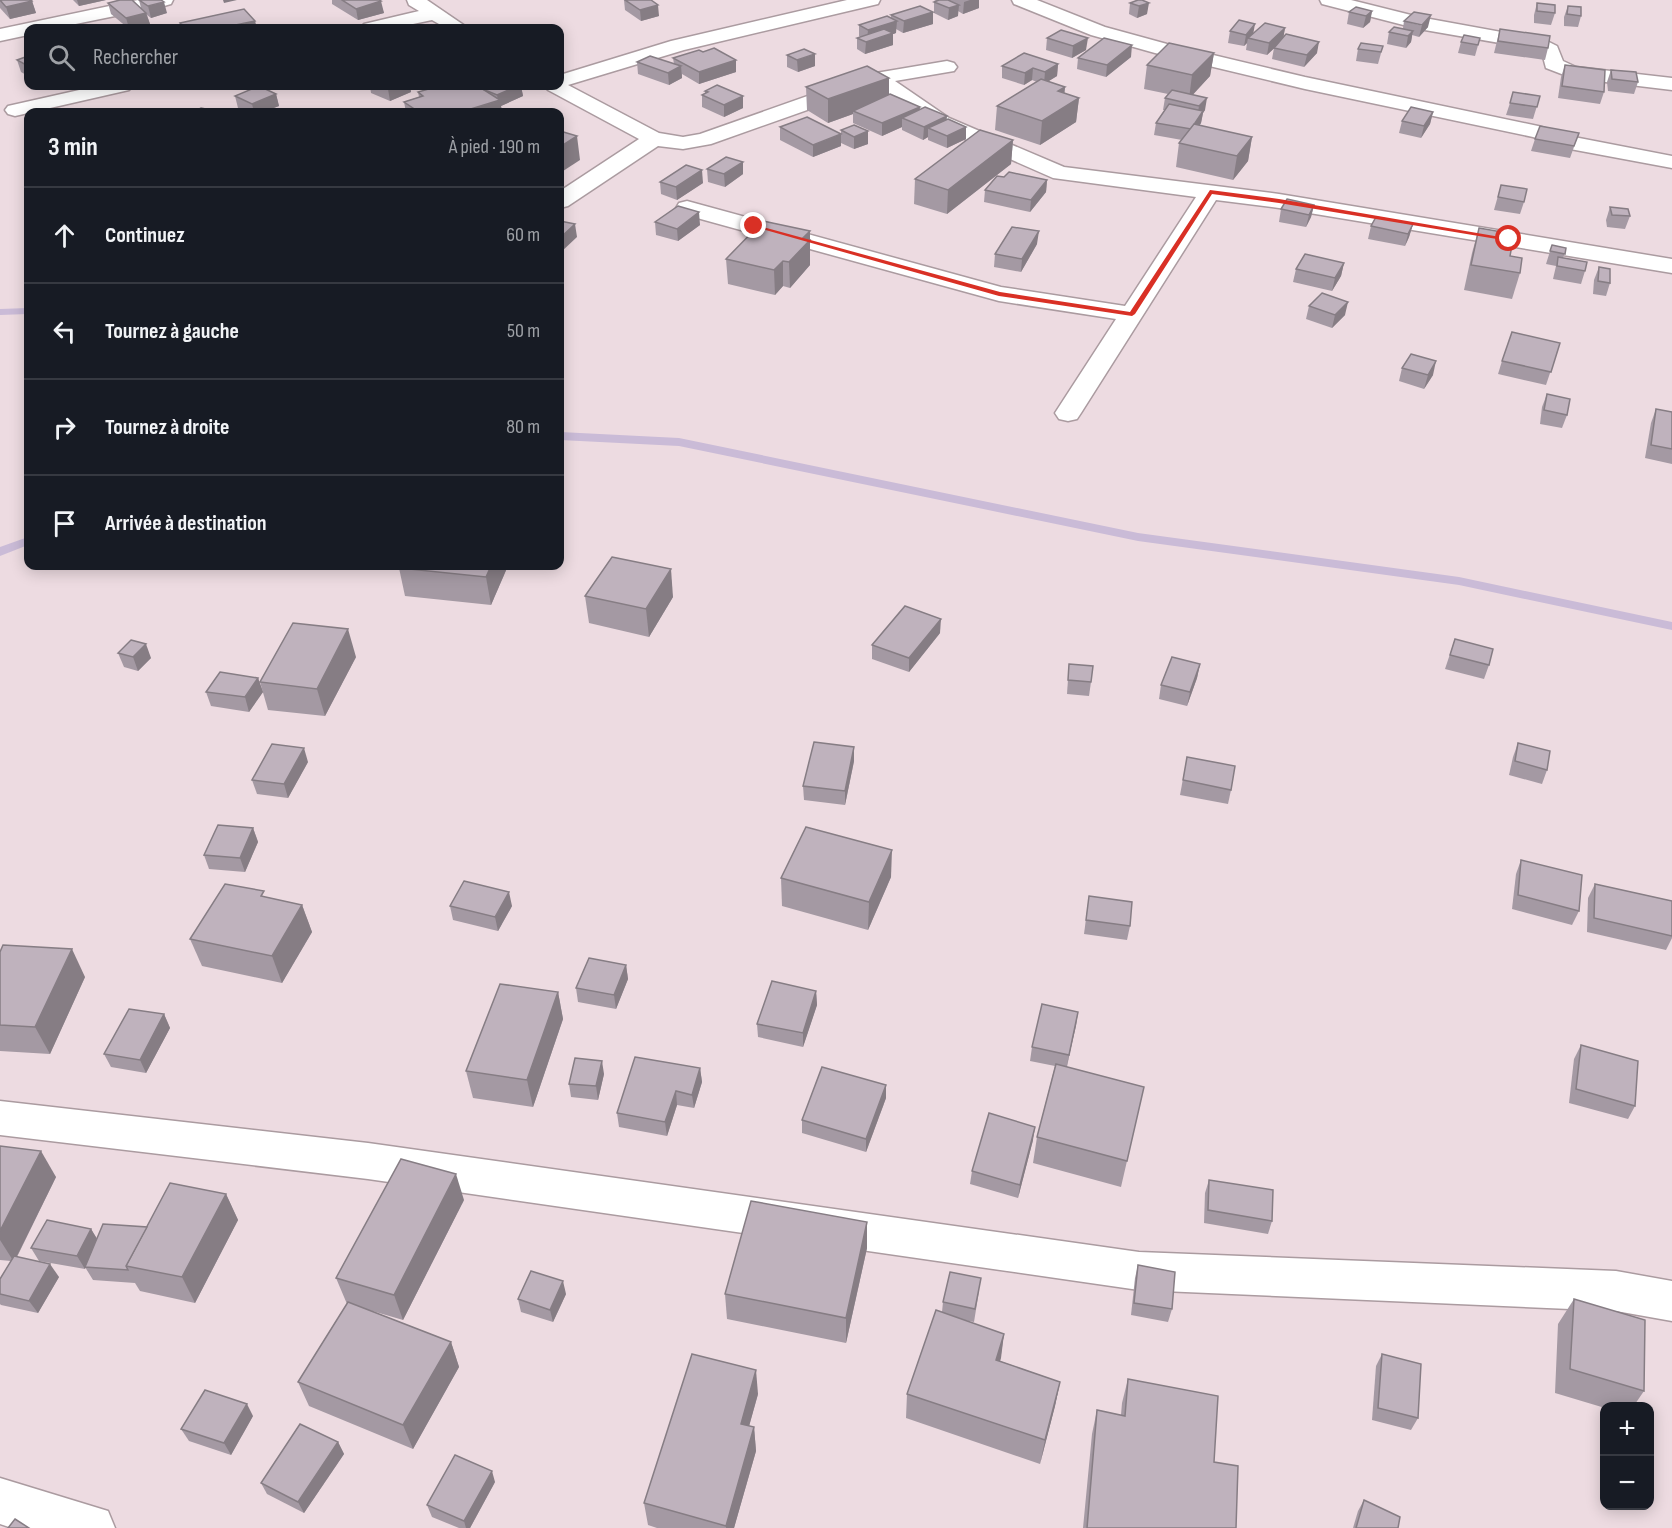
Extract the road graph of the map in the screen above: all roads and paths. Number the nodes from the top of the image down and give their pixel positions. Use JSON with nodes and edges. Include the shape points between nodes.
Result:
{"nodes":[{"id":1,"x":164,"y":0,"type":"edge"},
{"id":2,"x":415,"y":0,"type":"edge"},
{"id":3,"x":871,"y":0,"type":"edge"},
{"id":4,"x":1021,"y":0,"type":"edge"},
{"id":5,"x":1329,"y":0,"type":"edge"},
{"id":6,"x":433,"y":14,"type":"junction"},
{"id":7,"x":53,"y":24,"type":"edge"},
{"id":8,"x":388,"y":24,"type":"edge"},
{"id":9,"x":451,"y":24,"type":"edge"},
{"id":10,"x":24,"y":30,"type":"edge"},
{"id":11,"x":0,"y":35,"type":"edge"},
{"id":12,"x":947,"y":67,"type":"dead end"},
{"id":13,"x":877,"y":78,"type":"junction"},
{"id":14,"x":564,"y":80,"type":"edge"},
{"id":15,"x":1672,"y":84,"type":"edge"},
{"id":16,"x":104,"y":90,"type":"edge"},
{"id":17,"x":562,"y":90,"type":"edge"},
{"id":18,"x":15,"y":110,"type":"dead end"},
{"id":19,"x":654,"y":139,"type":"junction"},
{"id":20,"x":1672,"y":162,"type":"edge"},
{"id":21,"x":1210,"y":192,"type":"junction"},
{"id":22,"x":564,"y":198,"type":"edge"},
{"id":23,"x":687,"y":207,"type":"edge"},
{"id":24,"x":1672,"y":266,"type":"edge"},
{"id":25,"x":1132,"y":314,"type":"junction"},
{"id":26,"x":1068,"y":413,"type":"dead end"},
{"id":27,"x":0,"y":1118,"type":"edge"},
{"id":28,"x":1672,"y":1301,"type":"edge"},
{"id":29,"x":0,"y":1502,"type":"edge"},
{"id":30,"x":91,"y":1528,"type":"edge"}],
"edges":[{"from":1,"to":7,"type":"street"},
{"from":2,"to":6,"type":"street"},
{"from":3,"to":14,"type":"street","via":[[678,45]]},
{"from":4,"to":20,"type":"street","via":[[1098,31],[1162,49],[1538,132],[1570,143]]},
{"from":5,"to":15,"type":"street","via":[[1419,23],[1538,44],[1549,48],[1553,64],[1572,72]]},
{"from":6,"to":8,"type":"street"},
{"from":6,"to":9,"type":"street"},
{"from":10,"to":11,"type":"street"},
{"from":12,"to":13,"type":"street"},
{"from":13,"to":19,"type":"street","via":[[704,140],[683,143]]},
{"from":13,"to":21,"type":"street","via":[[942,122],[1041,166]]},
{"from":16,"to":18,"type":"street"},
{"from":17,"to":19,"type":"street"},
{"from":19,"to":22,"type":"street"},
{"from":21,"to":24,"type":"street"},
{"from":21,"to":25,"type":"street"},
{"from":23,"to":25,"type":"street","via":[[999,294]]},
{"from":25,"to":26,"type":"street"},
{"from":27,"to":28,"type":"street","via":[[368,1161],[1138,1271],[1616,1291]]},
{"from":29,"to":30,"type":"street"}]}
